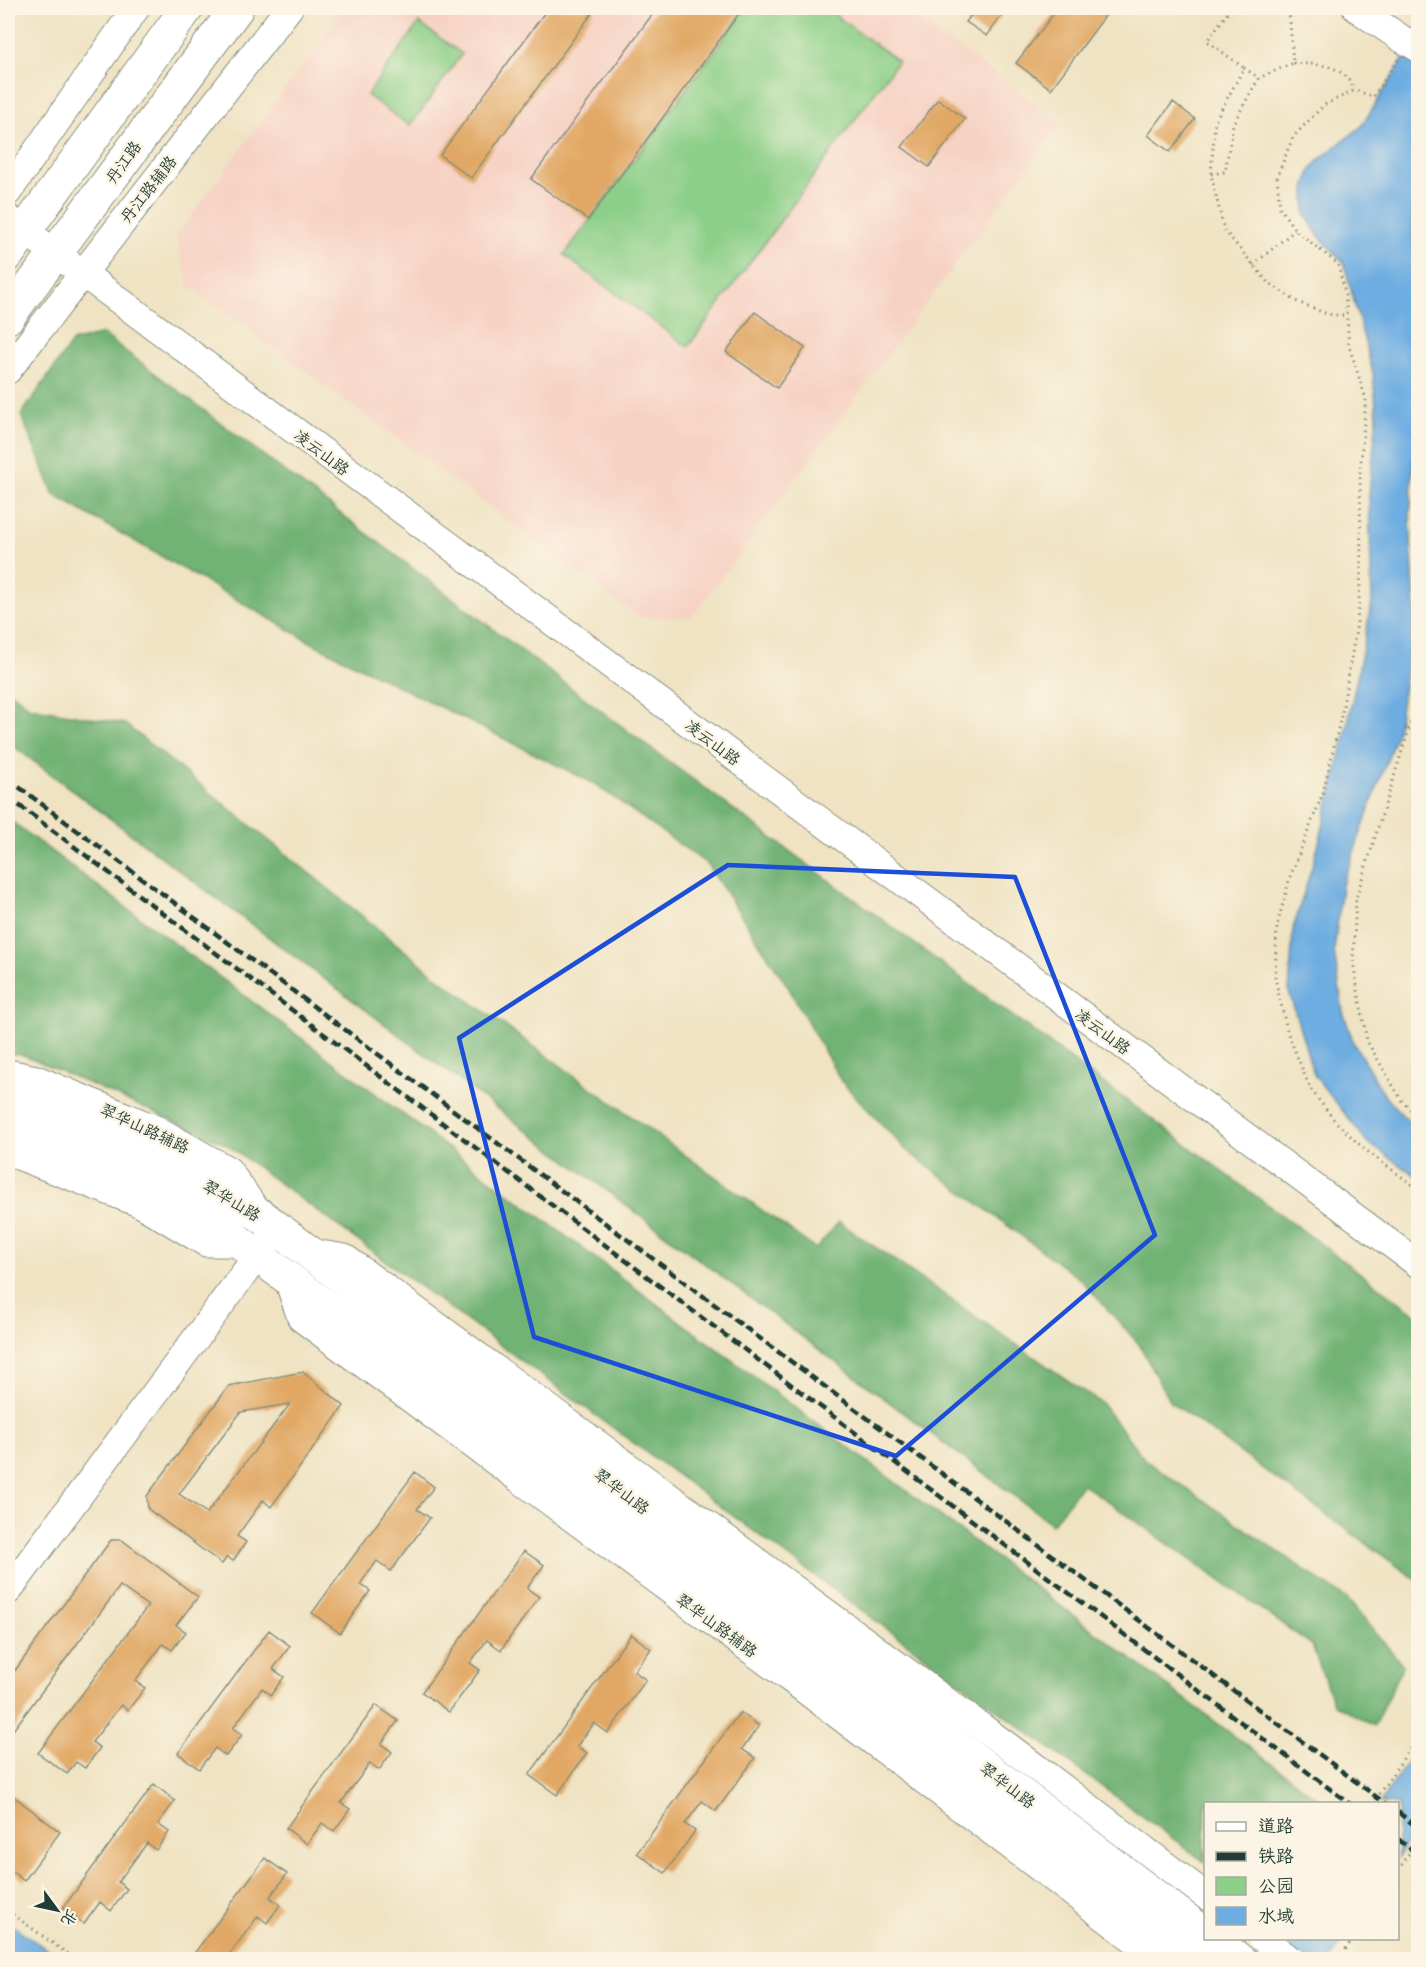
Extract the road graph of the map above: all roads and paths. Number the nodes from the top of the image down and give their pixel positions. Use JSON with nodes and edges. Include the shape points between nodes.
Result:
{"nodes":[{"id":1,"x":136,"y":8,"type":"edge"},
{"id":2,"x":187,"y":8,"type":"edge"},
{"id":3,"x":237,"y":8,"type":"edge"},
{"id":4,"x":289,"y":8,"type":"edge"},
{"id":5,"x":1231,"y":8,"type":"edge"},
{"id":6,"x":1289,"y":8,"type":"edge"},
{"id":7,"x":1356,"y":8,"type":"edge"},
{"id":8,"x":1407,"y":48,"type":"edge"},
{"id":9,"x":1293,"y":63,"type":"junction"},
{"id":10,"x":1244,"y":68,"type":"junction"},
{"id":11,"x":1259,"y":78,"type":"junction"},
{"id":12,"x":1355,"y":90,"type":"junction"},
{"id":13,"x":1211,"y":174,"type":"junction"},
{"id":14,"x":8,"y":192,"type":"edge"},
{"id":15,"x":1295,"y":230,"type":"junction"},
{"id":16,"x":13,"y":234,"type":"edge"},
{"id":17,"x":55,"y":254,"type":"junction"},
{"id":18,"x":1253,"y":265,"type":"junction"},
{"id":19,"x":82,"y":274,"type":"junction"},
{"id":20,"x":8,"y":316,"type":"edge"},
{"id":21,"x":1347,"y":316,"type":"junction"},
{"id":22,"x":8,"y":370,"type":"edge"},
{"id":23,"x":1419,"y":700,"type":"edge"},
{"id":24,"x":8,"y":1073,"type":"edge"},
{"id":25,"x":8,"y":1100,"type":"edge"},
{"id":26,"x":1419,"y":1117,"type":"edge"},
{"id":27,"x":8,"y":1129,"type":"edge"},
{"id":28,"x":8,"y":1152,"type":"edge"},
{"id":29,"x":1419,"y":1189,"type":"edge"},
{"id":30,"x":268,"y":1222,"type":"junction"},
{"id":31,"x":249,"y":1250,"type":"junction"},
{"id":32,"x":308,"y":1252,"type":"junction"},
{"id":33,"x":1419,"y":1264,"type":"edge"},
{"id":34,"x":288,"y":1280,"type":"junction"},
{"id":35,"x":8,"y":1591,"type":"edge"},
{"id":36,"x":1419,"y":1737,"type":"edge"},
{"id":37,"x":1373,"y":1802,"type":"edge"},
{"id":38,"x":1419,"y":1841,"type":"edge"},
{"id":39,"x":1399,"y":1869,"type":"edge"},
{"id":40,"x":1204,"y":1894,"type":"edge"},
{"id":41,"x":8,"y":1911,"type":"edge"},
{"id":42,"x":1204,"y":1940,"type":"edge"},
{"id":43,"x":1265,"y":1940,"type":"edge"},
{"id":44,"x":1352,"y":1940,"type":"edge"},
{"id":45,"x":1215,"y":1948,"type":"edge"},
{"id":46,"x":76,"y":1959,"type":"edge"},
{"id":47,"x":1161,"y":1959,"type":"edge"},
{"id":48,"x":1290,"y":1959,"type":"edge"},
{"id":49,"x":1339,"y":1959,"type":"edge"}],
"edges":[{"from":1,"to":14,"type":"street"},
{"from":2,"to":16,"type":"main road"},
{"from":3,"to":17,"type":"main road","name":"丹江路"},
{"from":4,"to":19,"type":"street","name":"丹江路辅路"},
{"from":5,"to":10,"type":"path","via":[[1207,41]]},
{"from":6,"to":9,"type":"path"},
{"from":7,"to":8,"type":"street"},
{"from":8,"to":12,"type":"path","via":[[1373,97]]},
{"from":9,"to":11,"type":"path"},
{"from":9,"to":12,"type":"path","via":[[1331,66],[1348,77]]},
{"from":10,"to":11,"type":"path"},
{"from":10,"to":13,"type":"path","via":[[1215,121]]},
{"from":11,"to":13,"type":"path","via":[[1233,124],[1225,172]]},
{"from":12,"to":15,"type":"path","via":[[1324,105],[1293,137],[1277,177],[1280,208]]},
{"from":13,"to":18,"type":"path","via":[[1224,230]]},
{"from":15,"to":18,"type":"path"},
{"from":15,"to":21,"type":"path","via":[[1338,264]]},
{"from":16,"to":17,"type":"street","name":"凌云山路"},
{"from":17,"to":19,"type":"street","name":"凌云山路"},
{"from":17,"to":20,"type":"main road","name":"丹江路"},
{"from":18,"to":21,"type":"path","via":[[1267,281],[1295,301],[1327,314]]},
{"from":19,"to":22,"type":"street","name":"丹江路辅路"},
{"from":19,"to":33,"type":"street","name":"凌云山路"},
{"from":21,"to":29,"type":"path","via":[[1349,346],[1366,399],[1360,473],[1357,624],[1323,793],[1290,877],[1278,926],[1275,978],[1288,1034],[1310,1088],[1334,1120],[1363,1148]]},
{"from":23,"to":26,"type":"path","via":[[1356,898],[1353,962],[1367,1041],[1402,1101]]},
{"from":24,"to":30,"type":"street","name":"翠华山路辅路","via":[[36,1080],[158,1130],[228,1170]]},
{"from":25,"to":30,"type":"main road","name":"翠华山路","via":[[57,1114],[156,1155]]},
{"from":27,"to":31,"type":"main road","name":"翠华山路","via":[[105,1161],[201,1215]]},
{"from":28,"to":31,"type":"street","via":[[141,1204],[206,1243]]},
{"from":30,"to":31,"type":"street"},
{"from":30,"to":32,"type":"main road","name":"翠华山路"},
{"from":31,"to":34,"type":"main road","name":"翠华山路"},
{"from":31,"to":35,"type":"street"},
{"from":32,"to":40,"type":"street","via":[[345,1258]]},
{"from":32,"to":42,"type":"main road","name":"翠华山路"},
{"from":34,"to":45,"type":"main road","name":"翠华山路"},
{"from":34,"to":47,"type":"street","name":"翠华山路辅路","via":[[302,1318]]},
{"from":36,"to":37,"type":"path"},
{"from":38,"to":39,"type":"path"},
{"from":41,"to":46,"type":"path"},
{"from":43,"to":48,"type":"street","bridge":true},
{"from":44,"to":49,"type":"path"}]}
